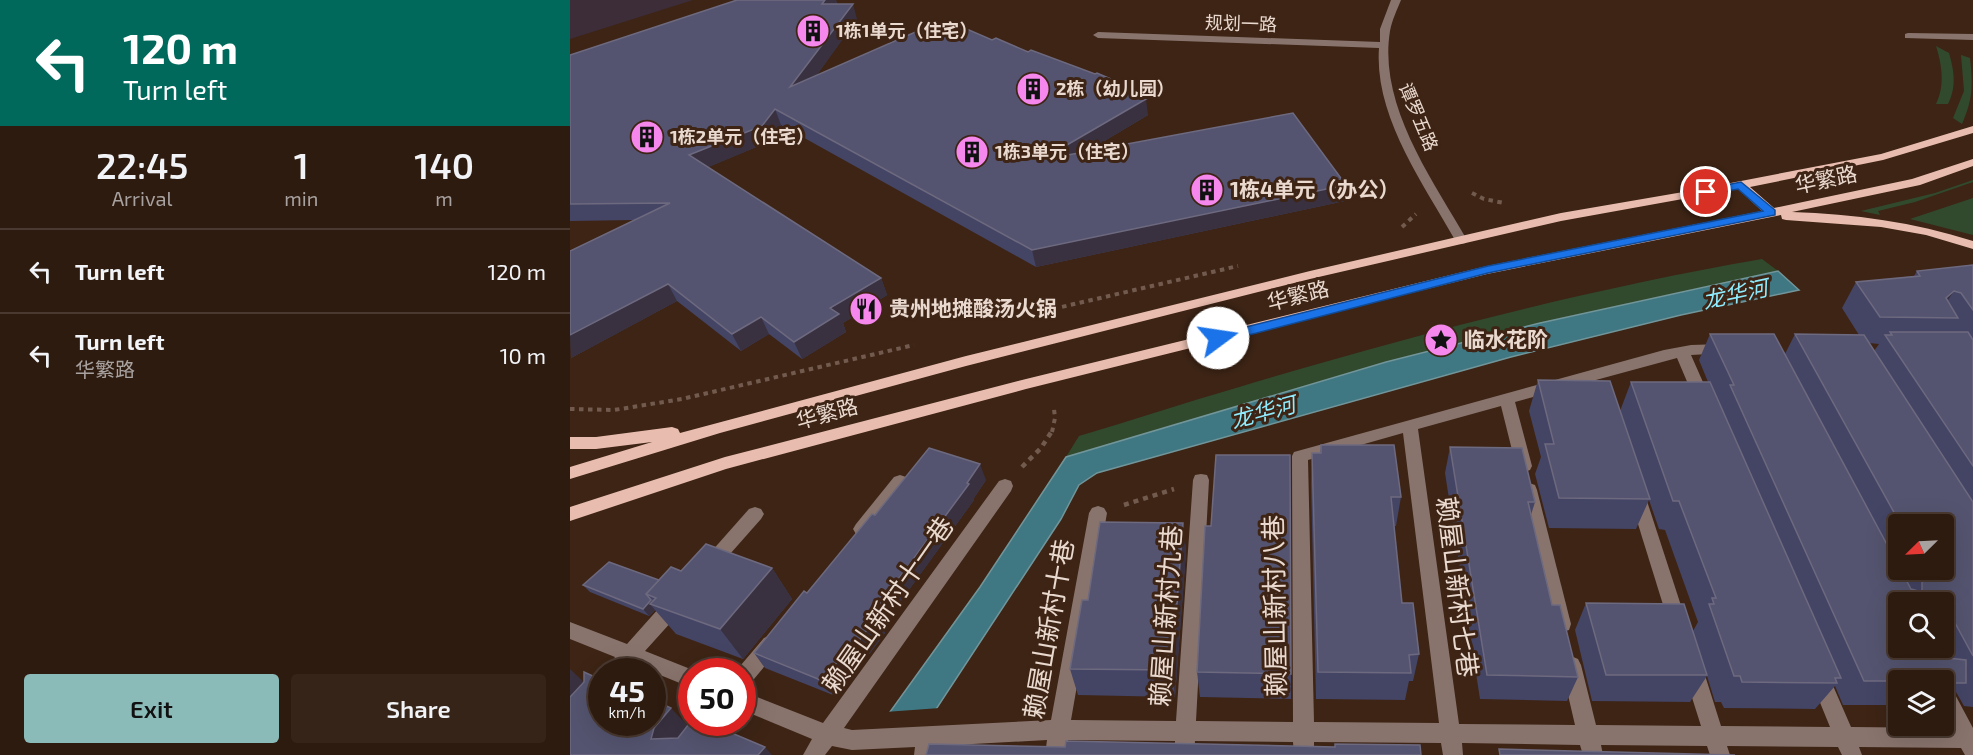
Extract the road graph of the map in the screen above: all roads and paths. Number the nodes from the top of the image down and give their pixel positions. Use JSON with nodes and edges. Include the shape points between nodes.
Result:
{"nodes":[{"id":1,"x":1396,"y":0,"type":"edge"},
{"id":2,"x":1098,"y":36,"type":"dead end"},
{"id":3,"x":1908,"y":36,"type":"dead end"},
{"id":4,"x":1973,"y":37,"type":"edge"},
{"id":5,"x":1383,"y":45,"type":"junction"},
{"id":6,"x":1973,"y":129,"type":"edge"},
{"id":7,"x":1973,"y":162,"type":"edge"},
{"id":8,"x":1741,"y":185,"type":"junction"},
{"id":9,"x":1772,"y":213,"type":"junction"},
{"id":10,"x":1753,"y":216,"type":"junction"},
{"id":11,"x":1461,"y":240,"type":"junction"},
{"id":12,"x":1973,"y":245,"type":"edge"},
{"id":13,"x":914,"y":345,"type":"dead end"},
{"id":14,"x":1742,"y":349,"type":"edge"},
{"id":15,"x":1682,"y":352,"type":"junction"},
{"id":16,"x":1507,"y":399,"type":"junction"},
{"id":17,"x":1054,"y":408,"type":"dead end"},
{"id":18,"x":570,"y":409,"type":"edge"},
{"id":19,"x":1710,"y":418,"type":"edge"},
{"id":20,"x":720,"y":426,"type":"junction"},
{"id":21,"x":1410,"y":426,"type":"junction"},
{"id":22,"x":570,"y":443,"type":"edge"},
{"id":23,"x":570,"y":473,"type":"edge"},
{"id":24,"x":1631,"y":476,"type":"edge"},
{"id":25,"x":1201,"y":480,"type":"dead end"},
{"id":26,"x":900,"y":482,"type":"edge"},
{"id":27,"x":1005,"y":486,"type":"joint"},
{"id":28,"x":1098,"y":513,"type":"dead end"},
{"id":29,"x":570,"y":514,"type":"edge"},
{"id":30,"x":755,"y":514,"type":"dead end"},
{"id":31,"x":850,"y":545,"type":"edge"},
{"id":32,"x":700,"y":575,"type":"edge"},
{"id":33,"x":685,"y":592,"type":"edge"},
{"id":34,"x":785,"y":626,"type":"edge"},
{"id":35,"x":570,"y":630,"type":"edge"},
{"id":36,"x":630,"y":654,"type":"junction"},
{"id":37,"x":626,"y":658,"type":"edge"},
{"id":38,"x":1812,"y":660,"type":"edge"},
{"id":39,"x":756,"y":662,"type":"edge"},
{"id":40,"x":678,"y":673,"type":"edge"},
{"id":41,"x":756,"y":706,"type":"edge"},
{"id":42,"x":1954,"y":712,"type":"edge"},
{"id":43,"x":1059,"y":730,"type":"junction"},
{"id":44,"x":1186,"y":732,"type":"junction"},
{"id":45,"x":1304,"y":732,"type":"junction"},
{"id":46,"x":1450,"y":733,"type":"junction"},
{"id":47,"x":828,"y":735,"type":"junction"},
{"id":48,"x":1971,"y":742,"type":"edge"},
{"id":49,"x":1591,"y":745,"type":"edge"},
{"id":50,"x":1717,"y":745,"type":"edge"},
{"id":51,"x":928,"y":746,"type":"edge"},
{"id":52,"x":1849,"y":746,"type":"edge"},
{"id":53,"x":813,"y":755,"type":"edge"},
{"id":54,"x":1055,"y":755,"type":"edge"},
{"id":55,"x":1184,"y":755,"type":"edge"},
{"id":56,"x":1304,"y":755,"type":"edge"},
{"id":57,"x":1453,"y":755,"type":"edge"}],
"edges":[{"from":1,"to":5,"type":"street","name":"谭罗五路"},
{"from":2,"to":5,"type":"street","name":"规划一路"},
{"from":3,"to":4,"type":"street"},
{"from":5,"to":11,"type":"street","name":"谭罗五路","via":[[1383,75],[1394,114]]},
{"from":6,"to":8,"type":"main road","name":"华繁路","via":[[1883,157]]},
{"from":7,"to":9,"type":"main road","name":"华繁路","via":[[1916,182]]},
{"from":8,"to":9,"type":"main road"},
{"from":8,"to":11,"type":"main road","name":"华繁路","via":[[1561,217]]},
{"from":9,"to":10,"type":"main road","name":"华繁路"},
{"from":10,"to":12,"type":"main road","via":[[1878,223]]},
{"from":10,"to":29,"type":"main road","name":"华繁路","via":[[1488,270],[1026,384],[725,463]]},
{"from":11,"to":20,"type":"main road","name":"华繁路"},
{"from":13,"to":18,"type":"path","via":[[682,399],[614,410]]},
{"from":14,"to":15,"type":"street"},
{"from":15,"to":16,"type":"street","via":[[1600,380]]},
{"from":15,"to":19,"type":"street"},
{"from":16,"to":21,"type":"street"},
{"from":16,"to":49,"type":"street"},
{"from":17,"to":27,"type":"path","via":[[1053,434]]},
{"from":20,"to":22,"type":"main road"},
{"from":20,"to":23,"type":"main road","name":"华繁路"},
{"from":21,"to":45,"type":"street","name":"赖屋山新村八巷","via":[[1300,456]]},
{"from":21,"to":46,"type":"street","name":"赖屋山新村七巷"},
{"from":24,"to":50,"type":"street"},
{"from":25,"to":44,"type":"street","name":"赖屋山新村九巷"},
{"from":26,"to":31,"type":"street"},
{"from":27,"to":47,"type":"street","name":"赖屋山新村十一巷"},
{"from":28,"to":43,"type":"street","name":"赖屋山新村十巷"},
{"from":30,"to":32,"type":"street"},
{"from":33,"to":36,"type":"street"},
{"from":34,"to":39,"type":"street"},
{"from":35,"to":36,"type":"street"},
{"from":36,"to":37,"type":"street"},
{"from":36,"to":40,"type":"street"},
{"from":38,"to":52,"type":"street"},
{"from":41,"to":47,"type":"street"},
{"from":42,"to":48,"type":"street"},
{"from":43,"to":44,"type":"street"},
{"from":43,"to":51,"type":"street"},
{"from":43,"to":54,"type":"street","name":"赖屋山新村十巷"},
{"from":44,"to":45,"type":"street"},
{"from":44,"to":55,"type":"street","name":"赖屋山新村九巷"},
{"from":45,"to":46,"type":"street"},
{"from":45,"to":56,"type":"street","name":"赖屋山新村八巷"},
{"from":46,"to":49,"type":"street"},
{"from":46,"to":57,"type":"street","name":"赖屋山新村七巷"},
{"from":47,"to":51,"type":"street"},
{"from":47,"to":53,"type":"street","name":"赖屋山新村十一巷"},
{"from":48,"to":52,"type":"street"},
{"from":49,"to":50,"type":"street"},
{"from":50,"to":52,"type":"street"}]}
